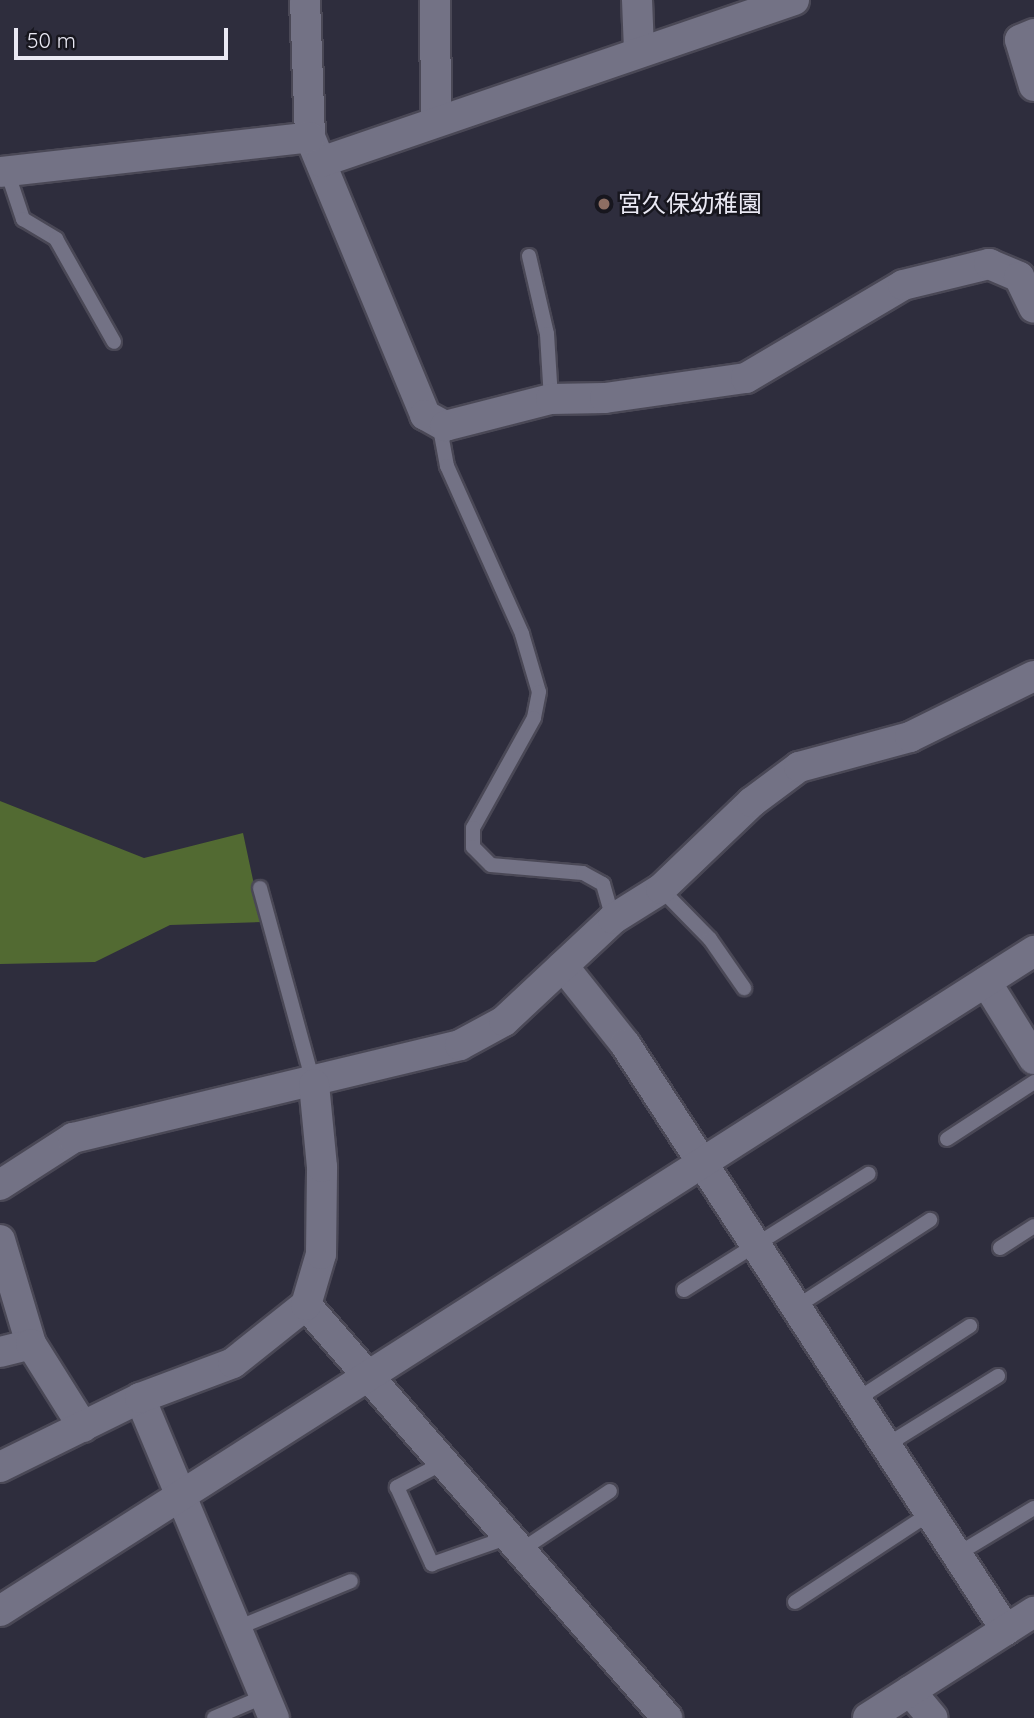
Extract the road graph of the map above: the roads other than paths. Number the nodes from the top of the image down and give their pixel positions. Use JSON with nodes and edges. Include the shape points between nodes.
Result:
{"nodes":[{"id":1,"x":305,"y":0,"type":"edge"},
{"id":2,"x":435,"y":0,"type":"edge"},
{"id":3,"x":637,"y":0,"type":"edge"},
{"id":4,"x":794,"y":0,"type":"edge"},
{"id":5,"x":1034,"y":34,"type":"edge"},
{"id":6,"x":639,"y":49,"type":"junction"},
{"id":7,"x":1034,"y":86,"type":"edge"},
{"id":8,"x":436,"y":121,"type":"junction"},
{"id":9,"x":316,"y":150,"type":"junction"},
{"id":10,"x":3,"y":172,"type":"edge"},
{"id":11,"x":530,"y":256,"type":"dead end"},
{"id":12,"x":1027,"y":275,"type":"edge"},
{"id":13,"x":1034,"y":308,"type":"edge"},
{"id":14,"x":114,"y":342,"type":"dead end"},
{"id":15,"x":551,"y":399,"type":"junction"},
{"id":16,"x":439,"y":423,"type":"junction"},
{"id":17,"x":1034,"y":676,"type":"edge"},
{"id":18,"x":260,"y":888,"type":"dead end"},
{"id":19,"x":661,"y":889,"type":"junction"},
{"id":20,"x":613,"y":919,"type":"junction"},
{"id":21,"x":1034,"y":951,"type":"edge"},
{"id":22,"x":563,"y":966,"type":"junction"},
{"id":23,"x":986,"y":982,"type":"junction"},
{"id":24,"x":744,"y":988,"type":"dead end"},
{"id":25,"x":1031,"y":1046,"type":"edge"},
{"id":26,"x":1034,"y":1082,"type":"edge"},
{"id":27,"x":314,"y":1084,"type":"junction"},
{"id":28,"x":947,"y":1139,"type":"dead end"},
{"id":29,"x":703,"y":1161,"type":"junction"},
{"id":30,"x":868,"y":1174,"type":"dead end"},
{"id":31,"x":0,"y":1185,"type":"edge"},
{"id":32,"x":930,"y":1220,"type":"dead end"},
{"id":33,"x":1034,"y":1226,"type":"edge"},
{"id":34,"x":0,"y":1240,"type":"edge"},
{"id":35,"x":758,"y":1247,"type":"junction"},
{"id":36,"x":1000,"y":1248,"type":"dead end"},
{"id":37,"x":684,"y":1290,"type":"dead end"},
{"id":38,"x":306,"y":1305,"type":"junction"},
{"id":39,"x":796,"y":1307,"type":"junction"},
{"id":40,"x":971,"y":1326,"type":"dead end"},
{"id":41,"x":31,"y":1344,"type":"junction"},
{"id":42,"x":0,"y":1352,"type":"edge"},
{"id":43,"x":366,"y":1376,"type":"junction"},
{"id":44,"x":998,"y":1376,"type":"dead end"},
{"id":45,"x":140,"y":1398,"type":"junction"},
{"id":46,"x":856,"y":1400,"type":"junction"},
{"id":47,"x":83,"y":1427,"type":"junction"},
{"id":48,"x":885,"y":1446,"type":"junction"},
{"id":49,"x":441,"y":1464,"type":"junction"},
{"id":50,"x":0,"y":1467,"type":"edge"},
{"id":51,"x":610,"y":1491,"type":"dead end"},
{"id":52,"x":180,"y":1494,"type":"junction"},
{"id":53,"x":1034,"y":1507,"type":"edge"},
{"id":54,"x":929,"y":1514,"type":"junction"},
{"id":55,"x":514,"y":1544,"type":"junction"},
{"id":56,"x":956,"y":1555,"type":"junction"},
{"id":57,"x":351,"y":1581,"type":"dead end"},
{"id":58,"x":795,"y":1602,"type":"dead end"},
{"id":59,"x":0,"y":1611,"type":"edge"},
{"id":60,"x":1034,"y":1612,"type":"edge"},
{"id":61,"x":237,"y":1628,"type":"junction"},
{"id":62,"x":1006,"y":1630,"type":"junction"},
{"id":63,"x":910,"y":1691,"type":"junction"},
{"id":64,"x":269,"y":1707,"type":"edge"},
{"id":65,"x":214,"y":1718,"type":"edge"},
{"id":66,"x":667,"y":1718,"type":"edge"},
{"id":67,"x":868,"y":1718,"type":"edge"},
{"id":68,"x":933,"y":1718,"type":"edge"}],
"edges":[{"from":1,"to":9,"type":"street"},
{"from":2,"to":8,"type":"street"},
{"from":3,"to":6,"type":"street"},
{"from":4,"to":6,"type":"street"},
{"from":5,"to":7,"type":"street","via":[[1020,40]]},
{"from":6,"to":8,"type":"street"},
{"from":8,"to":9,"type":"street"},
{"from":9,"to":10,"type":"street"},
{"from":9,"to":16,"type":"street","via":[[425,415]]},
{"from":10,"to":14,"type":"lane","via":[[23,219],[56,239]]},
{"from":11,"to":15,"type":"lane","via":[[547,334]]},
{"from":12,"to":13,"type":"street"},
{"from":12,"to":15,"type":"street","via":[[989,264],[903,285],[746,378],[605,398]]},
{"from":15,"to":16,"type":"street"},
{"from":16,"to":20,"type":"lane","via":[[447,466],[522,635],[539,692],[534,718],[472,828],[473,846],[491,865],[583,873],[603,884]]},
{"from":17,"to":19,"type":"street","via":[[910,737],[799,766],[752,802]]},
{"from":18,"to":27,"type":"lane"},
{"from":19,"to":20,"type":"street"},
{"from":19,"to":24,"type":"lane","via":[[710,939]]},
{"from":20,"to":22,"type":"street"},
{"from":21,"to":23,"type":"street"},
{"from":22,"to":27,"type":"street","via":[[504,1021],[460,1045]]},
{"from":22,"to":29,"type":"street"},
{"from":23,"to":25,"type":"street"},
{"from":23,"to":29,"type":"street"},
{"from":26,"to":28,"type":"lane"},
{"from":27,"to":31,"type":"street","via":[[73,1138]]},
{"from":27,"to":38,"type":"street","via":[[322,1167],[321,1254]]},
{"from":29,"to":35,"type":"street"},
{"from":29,"to":43,"type":"street"},
{"from":30,"to":35,"type":"lane"},
{"from":32,"to":39,"type":"lane"},
{"from":33,"to":36,"type":"lane"},
{"from":34,"to":41,"type":"street"},
{"from":35,"to":37,"type":"lane"},
{"from":35,"to":39,"type":"street"},
{"from":38,"to":43,"type":"street"},
{"from":38,"to":45,"type":"street","via":[[233,1363]]},
{"from":39,"to":46,"type":"street"},
{"from":40,"to":46,"type":"lane"},
{"from":41,"to":42,"type":"street"},
{"from":41,"to":47,"type":"street"},
{"from":43,"to":49,"type":"street"},
{"from":43,"to":52,"type":"street"},
{"from":44,"to":48,"type":"lane"},
{"from":45,"to":47,"type":"street"},
{"from":45,"to":52,"type":"street"},
{"from":46,"to":48,"type":"street"},
{"from":47,"to":50,"type":"street"},
{"from":48,"to":54,"type":"street"},
{"from":49,"to":55,"type":"street"},
{"from":49,"to":55,"type":"lane","via":[[397,1488],[432,1564]]},
{"from":51,"to":55,"type":"lane"},
{"from":52,"to":59,"type":"street"},
{"from":52,"to":61,"type":"street"},
{"from":53,"to":56,"type":"lane"},
{"from":54,"to":56,"type":"street"},
{"from":54,"to":58,"type":"lane"},
{"from":55,"to":66,"type":"street"},
{"from":56,"to":62,"type":"street"},
{"from":57,"to":61,"type":"lane"},
{"from":60,"to":62,"type":"street"},
{"from":61,"to":64,"type":"street"},
{"from":62,"to":63,"type":"street"},
{"from":63,"to":67,"type":"street"},
{"from":63,"to":68,"type":"street"},
{"from":64,"to":65,"type":"lane"}]}
